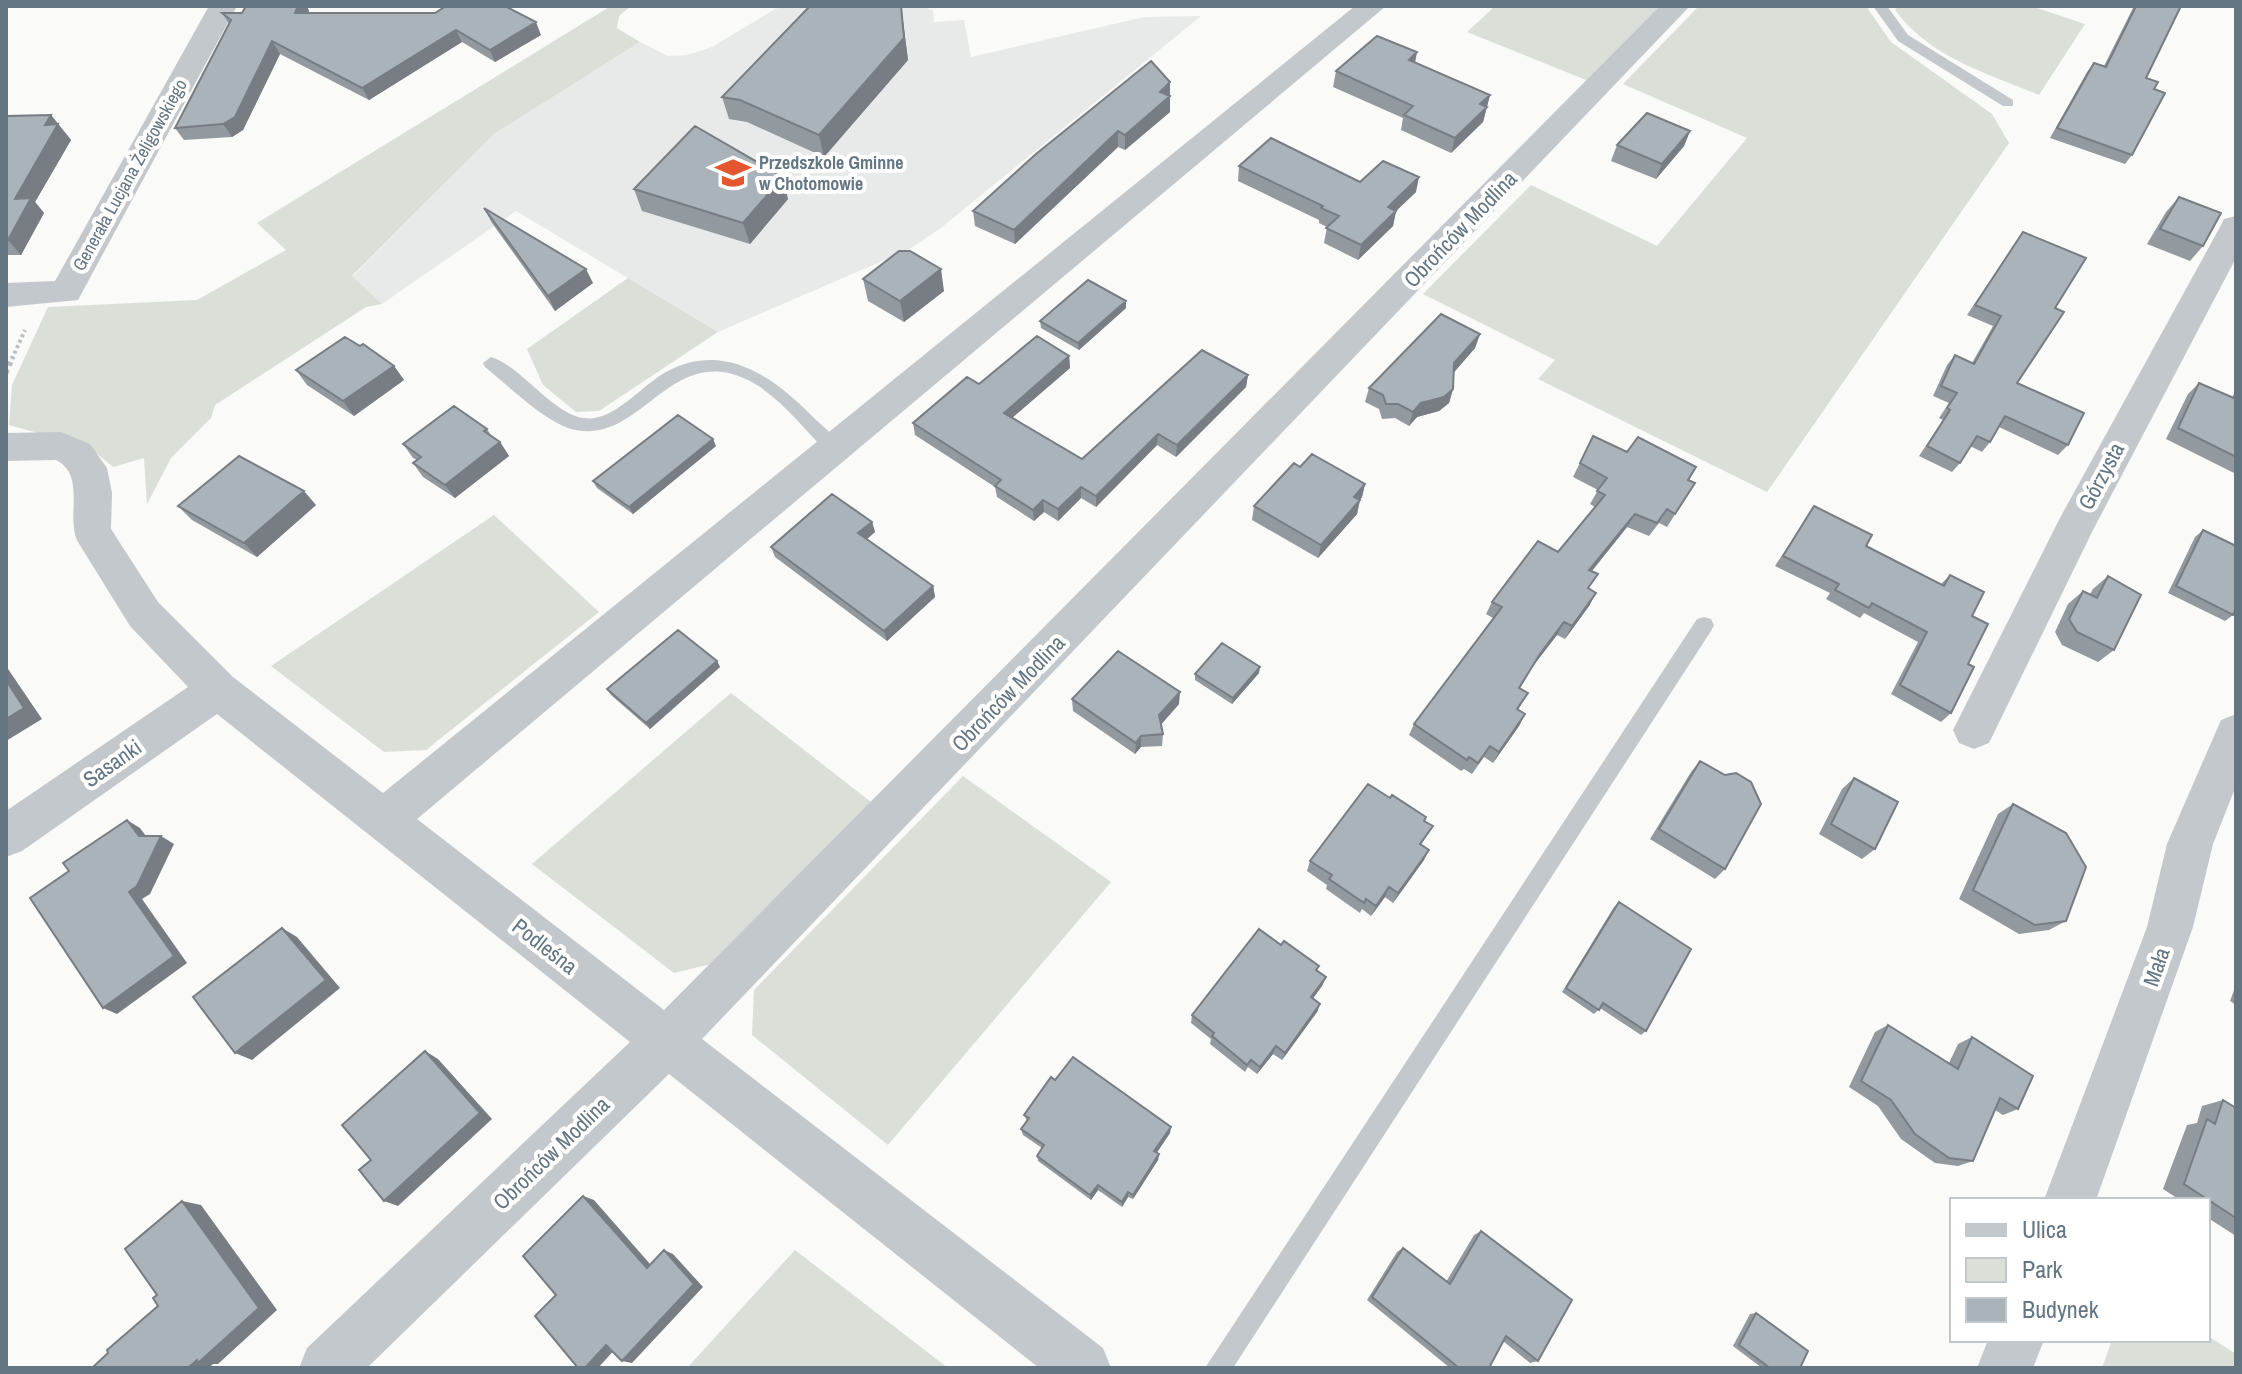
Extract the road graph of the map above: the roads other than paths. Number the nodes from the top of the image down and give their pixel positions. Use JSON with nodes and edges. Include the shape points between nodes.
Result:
{"nodes":[{"id":1,"x":223,"y":6,"type":"edge"},
{"id":2,"x":1372,"y":6,"type":"edge"},
{"id":3,"x":1676,"y":6,"type":"edge"},
{"id":4,"x":1880,"y":6,"type":"edge"},
{"id":5,"x":2008,"y":103,"type":"dead end"},
{"id":6,"x":2236,"y":227,"type":"edge"},
{"id":7,"x":6,"y":295,"type":"edge"},
{"id":8,"x":491,"y":363,"type":"dead end"},
{"id":9,"x":6,"y":447,"type":"edge"},
{"id":10,"x":836,"y":450,"type":"junction"},
{"id":11,"x":1704,"y":625,"type":"dead end"},
{"id":12,"x":218,"y":690,"type":"junction"},
{"id":13,"x":1974,"y":730,"type":"dead end"},
{"id":14,"x":2236,"y":733,"type":"edge"},
{"id":15,"x":383,"y":820,"type":"junction"},
{"id":16,"x":6,"y":836,"type":"edge"},
{"id":17,"x":667,"y":1041,"type":"junction"},
{"id":18,"x":2071,"y":1198,"type":"edge"},
{"id":19,"x":2015,"y":1342,"type":"edge"},
{"id":20,"x":327,"y":1368,"type":"edge"},
{"id":21,"x":1083,"y":1368,"type":"edge"},
{"id":22,"x":1218,"y":1368,"type":"edge"},
{"id":23,"x":2005,"y":1368,"type":"edge"}],
"edges":[{"from":1,"to":7,"type":"street","name":"Generała Lucjana Żeligowskiego","via":[[66,292]]},
{"from":2,"to":10,"type":"street"},
{"from":3,"to":17,"type":"street","name":"Obrońców Modlina"},
{"from":4,"to":5,"type":"lane","via":[[1903,38]]},
{"from":6,"to":13,"type":"street","name":"Górzysta","via":[[2074,529]]},
{"from":8,"to":10,"type":"lane","via":[[575,423],[594,426],[690,366],[736,368],[757,377]]},
{"from":9,"to":12,"type":"street","name":"Podleśna","via":[[61,446],[77,454],[88,468],[93,493],[92,531],[144,614]]},
{"from":10,"to":15,"type":"street"},
{"from":11,"to":22,"type":"lane"},
{"from":12,"to":15,"type":"street","name":"Podleśna"},
{"from":12,"to":16,"type":"street","name":"Sasanki"},
{"from":14,"to":18,"type":"street","name":"Mała","via":[[2190,844],[2170,927]]},
{"from":15,"to":17,"type":"street","name":"Podleśna"},
{"from":17,"to":20,"type":"street","name":"Obrońców Modlina"},
{"from":17,"to":21,"type":"street","name":"Podleśna"},
{"from":19,"to":23,"type":"street"}]}
